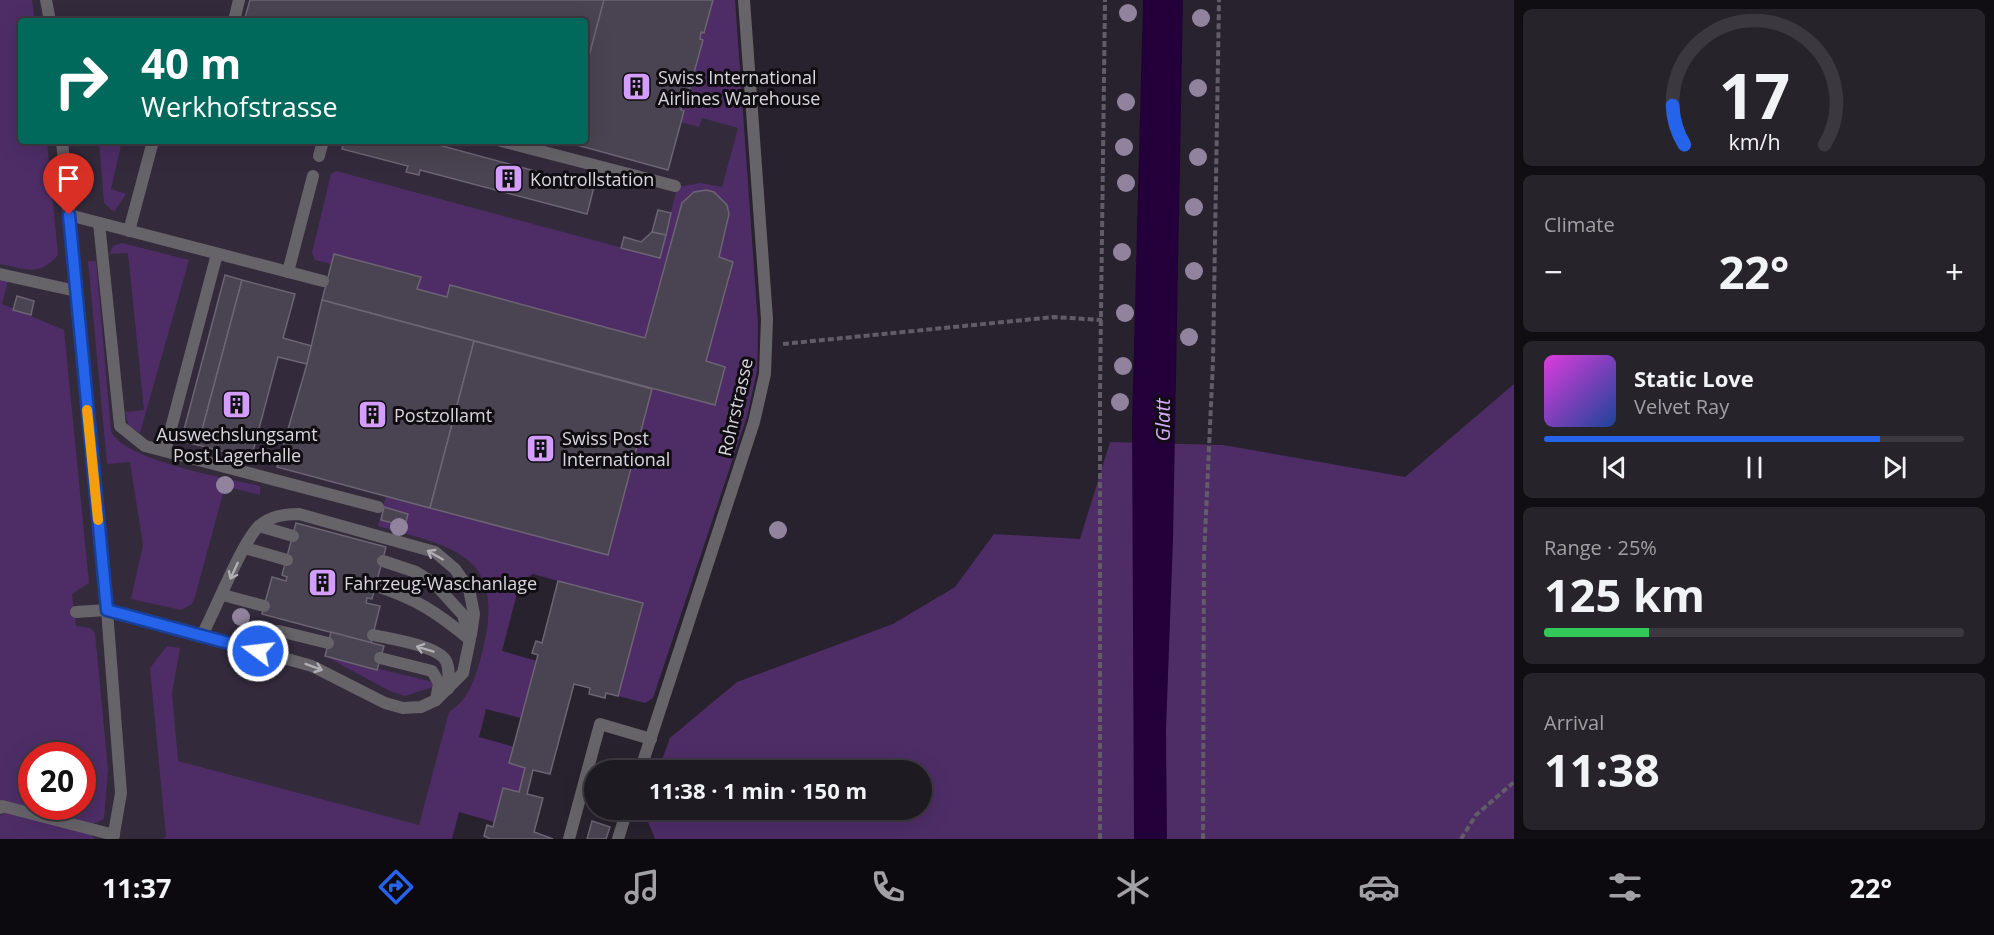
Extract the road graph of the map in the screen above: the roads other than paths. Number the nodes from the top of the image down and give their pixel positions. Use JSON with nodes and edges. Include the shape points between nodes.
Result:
{"nodes":[{"id":1,"x":46,"y":0,"type":"edge"},
{"id":2,"x":239,"y":0,"type":"edge"},
{"id":3,"x":744,"y":0,"type":"edge"},
{"id":4,"x":49,"y":18,"type":"edge"},
{"id":5,"x":235,"y":18,"type":"edge"},
{"id":6,"x":62,"y":144,"type":"edge"},
{"id":7,"x":152,"y":144,"type":"edge"},
{"id":8,"x":322,"y":144,"type":"edge"},
{"id":9,"x":513,"y":144,"type":"edge"},
{"id":10,"x":319,"y":156,"type":"dead end"},
{"id":11,"x":313,"y":176,"type":"dead end"},
{"id":12,"x":675,"y":186,"type":"dead end"},
{"id":13,"x":69,"y":215,"type":"junction"},
{"id":14,"x":99,"y":222,"type":"junction"},
{"id":15,"x":129,"y":231,"type":"junction"},
{"id":16,"x":217,"y":254,"type":"junction"},
{"id":17,"x":288,"y":272,"type":"junction"},
{"id":18,"x":0,"y":274,"type":"edge"},
{"id":19,"x":323,"y":281,"type":"dead end"},
{"id":20,"x":76,"y":291,"type":"junction"},
{"id":21,"x":165,"y":451,"type":"junction"},
{"id":22,"x":378,"y":507,"type":"dead end"},
{"id":23,"x":259,"y":526,"type":"junction"},
{"id":24,"x":293,"y":536,"type":"dead end"},
{"id":25,"x":245,"y":548,"type":"junction"},
{"id":26,"x":286,"y":560,"type":"dead end"},
{"id":27,"x":383,"y":561,"type":"dead end"},
{"id":28,"x":376,"y":586,"type":"dead end"},
{"id":29,"x":223,"y":596,"type":"junction"},
{"id":30,"x":264,"y":606,"type":"dead end"},
{"id":31,"x":107,"y":610,"type":"junction"},
{"id":32,"x":76,"y":612,"type":"dead end"},
{"id":33,"x":373,"y":634,"type":"dead end"},
{"id":34,"x":202,"y":635,"type":"junction"},
{"id":35,"x":470,"y":639,"type":"junction"},
{"id":36,"x":328,"y":643,"type":"dead end"},
{"id":37,"x":258,"y":651,"type":"junction"},
{"id":38,"x":381,"y":658,"type":"dead end"},
{"id":39,"x":448,"y":690,"type":"junction"},
{"id":40,"x":436,"y":700,"type":"junction"},
{"id":41,"x":651,"y":739,"type":"junction"},
{"id":42,"x":644,"y":760,"type":"edge"},
{"id":43,"x":0,"y":808,"type":"edge"},
{"id":44,"x":624,"y":820,"type":"edge"},
{"id":45,"x":113,"y":837,"type":"edge"},
{"id":46,"x":569,"y":839,"type":"edge"},
{"id":47,"x":618,"y":839,"type":"edge"}],
"edges":[{"from":1,"to":4,"type":"lane"},
{"from":2,"to":5,"type":"lane"},
{"from":3,"to":41,"type":"lane","name":"Rohrstrasse","via":[[767,346],[765,374],[754,422]]},
{"from":6,"to":13,"type":"lane"},
{"from":7,"to":15,"type":"lane"},
{"from":8,"to":10,"type":"lane"},
{"from":9,"to":12,"type":"lane"},
{"from":11,"to":17,"type":"lane"},
{"from":13,"to":14,"type":"lane"},
{"from":13,"to":20,"type":"lane"},
{"from":14,"to":15,"type":"lane"},
{"from":14,"to":21,"type":"lane","via":[[120,426],[145,446]]},
{"from":15,"to":16,"type":"lane"},
{"from":16,"to":17,"type":"lane"},
{"from":16,"to":21,"type":"lane"},
{"from":17,"to":19,"type":"lane"},
{"from":18,"to":20,"type":"lane"},
{"from":20,"to":31,"type":"lane"},
{"from":21,"to":22,"type":"lane"},
{"from":23,"to":24,"type":"lane"},
{"from":23,"to":25,"type":"lane"},
{"from":35,"to":23,"type":"lane","one_way":true,"via":[[474,614],[469,589],[435,552],[299,514],[280,514]]},
{"from":25,"to":26,"type":"lane"},
{"from":25,"to":29,"type":"lane","one_way":true},
{"from":27,"to":35,"type":"lane","via":[[434,583],[463,615]]},
{"from":28,"to":35,"type":"lane","via":[[410,596]]},
{"from":29,"to":30,"type":"lane"},
{"from":29,"to":34,"type":"lane"},
{"from":31,"to":32,"type":"lane"},
{"from":31,"to":34,"type":"lane"},
{"from":31,"to":45,"type":"lane","via":[[121,793]]},
{"from":39,"to":33,"type":"lane","one_way":true,"via":[[445,659],[433,650]]},
{"from":34,"to":37,"type":"lane"},
{"from":35,"to":39,"type":"lane","via":[[463,673]]},
{"from":36,"to":37,"type":"lane","via":[[279,631]]},
{"from":37,"to":40,"type":"lane","one_way":true,"via":[[312,666],[385,703],[403,708],[421,707]]},
{"from":38,"to":40,"type":"lane","via":[[432,671],[439,684]]},
{"from":39,"to":40,"type":"lane"},
{"from":41,"to":42,"type":"lane","name":"Rohrstrasse"},
{"from":41,"to":46,"type":"lane","via":[[600,724]]},
{"from":43,"to":45,"type":"lane"},
{"from":44,"to":47,"type":"lane"}]}
